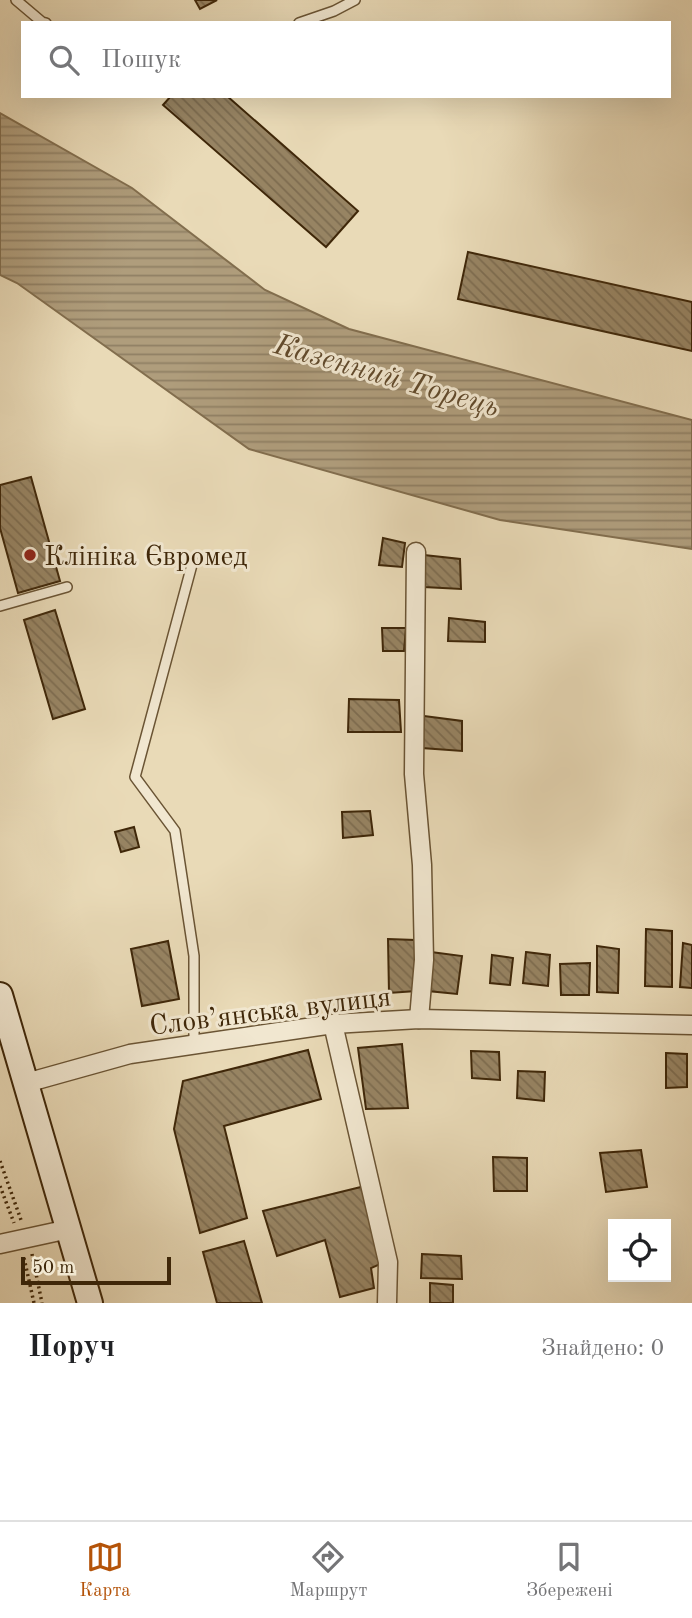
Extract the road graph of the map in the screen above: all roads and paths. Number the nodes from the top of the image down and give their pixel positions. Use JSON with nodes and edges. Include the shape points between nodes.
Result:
{"nodes":[{"id":1,"x":16,"y":0,"type":"edge"},
{"id":2,"x":355,"y":0,"type":"edge"},
{"id":3,"x":41,"y":21,"type":"edge"},
{"id":4,"x":305,"y":21,"type":"edge"},
{"id":5,"x":416,"y":552,"type":"dead end"},
{"id":6,"x":193,"y":561,"type":"dead end"},
{"id":7,"x":67,"y":587,"type":"dead end"},
{"id":8,"x":0,"y":606,"type":"edge"},
{"id":9,"x":0,"y":995,"type":"edge"},
{"id":10,"x":419,"y":1019,"type":"junction"},
{"id":11,"x":333,"y":1024,"type":"junction"},
{"id":12,"x":692,"y":1025,"type":"edge"},
{"id":13,"x":194,"y":1044,"type":"junction"},
{"id":14,"x":26,"y":1083,"type":"junction"},
{"id":15,"x":0,"y":1186,"type":"edge"},
{"id":16,"x":69,"y":1229,"type":"junction"},
{"id":17,"x":20,"y":1240,"type":"junction"},
{"id":18,"x":0,"y":1244,"type":"edge"},
{"id":19,"x":34,"y":1303,"type":"edge"},
{"id":20,"x":90,"y":1303,"type":"edge"},
{"id":21,"x":387,"y":1303,"type":"edge"}],
"edges":[{"from":1,"to":3,"type":"lane"},
{"from":2,"to":4,"type":"lane"},
{"from":5,"to":10,"type":"street","via":[[414,774],[424,960]]},
{"from":6,"to":13,"type":"lane","via":[[135,777],[175,831],[194,956]]},
{"from":7,"to":8,"type":"lane"},
{"from":9,"to":14,"type":"main road"},
{"from":10,"to":11,"type":"street","name":"Слов’янська вулиця"},
{"from":10,"to":12,"type":"street","name":"Слов’янська вулиця"},
{"from":11,"to":13,"type":"street","name":"Слов’янська вулиця"},
{"from":11,"to":21,"type":"street","via":[[388,1262]]},
{"from":13,"to":14,"type":"street","name":"Слов’янська вулиця","via":[[130,1054]]},
{"from":14,"to":16,"type":"main road"},
{"from":15,"to":17,"type":"path"},
{"from":16,"to":17,"type":"street"},
{"from":16,"to":20,"type":"main road"},
{"from":17,"to":18,"type":"street"},
{"from":17,"to":19,"type":"path"}]}
